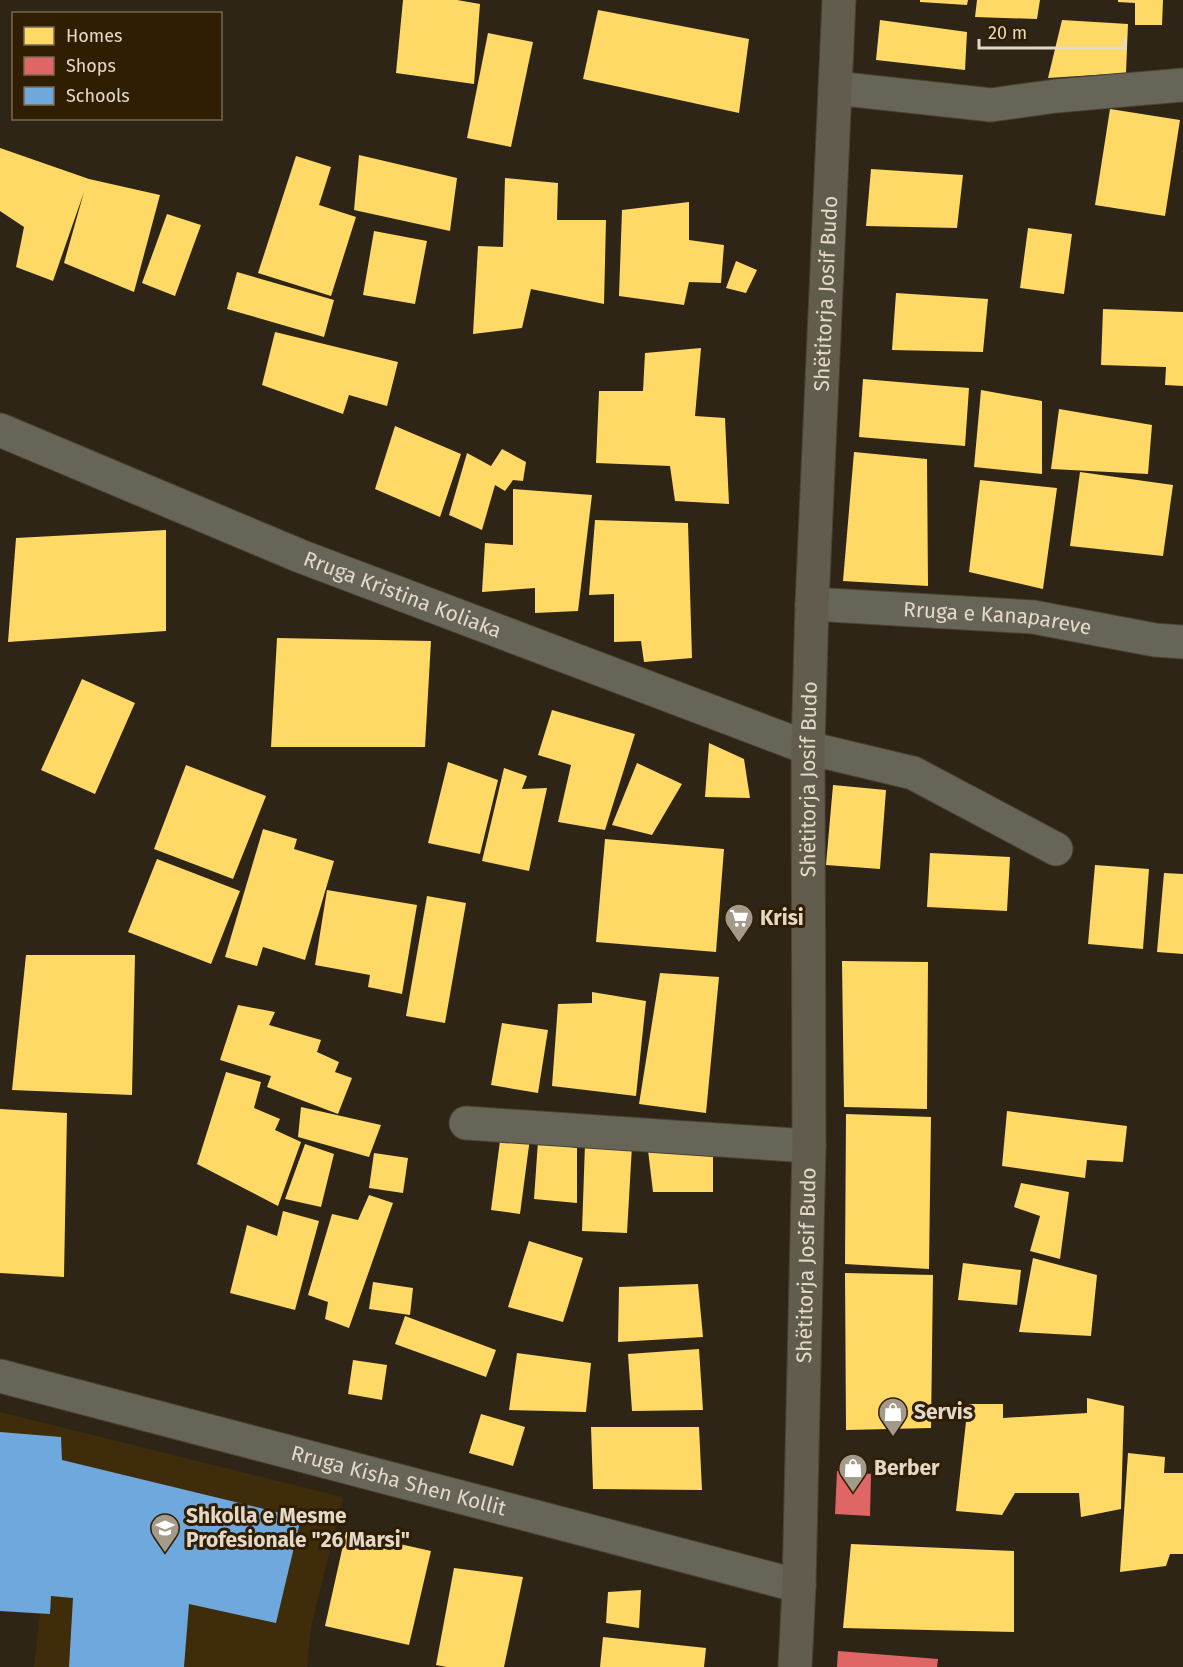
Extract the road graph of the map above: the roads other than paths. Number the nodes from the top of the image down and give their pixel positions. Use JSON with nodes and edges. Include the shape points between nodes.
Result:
{"nodes":[{"id":1,"x":839,"y":0,"type":"edge"},
{"id":2,"x":1183,"y":85,"type":"edge"},
{"id":3,"x":835,"y":88,"type":"junction"},
{"id":4,"x":0,"y":430,"type":"edge"},
{"id":5,"x":812,"y":604,"type":"junction"},
{"id":6,"x":1183,"y":642,"type":"edge"},
{"id":7,"x":808,"y":748,"type":"junction"},
{"id":8,"x":1056,"y":849,"type":"dead end"},
{"id":9,"x":465,"y":1123,"type":"dead end"},
{"id":10,"x":809,"y":1146,"type":"junction"},
{"id":11,"x":0,"y":1376,"type":"edge"},
{"id":12,"x":799,"y":1586,"type":"junction"},
{"id":13,"x":795,"y":1667,"type":"edge"}],
"edges":[{"from":1,"to":3,"type":"main road","name":"Shëtitorja Josif Budo"},
{"from":2,"to":3,"type":"street","via":[[992,105]]},
{"from":3,"to":5,"type":"main road","name":"Shëtitorja Josif Budo"},
{"from":4,"to":7,"type":"street","name":"Rruga Kristina Koliaka","via":[[300,556]]},
{"from":5,"to":6,"type":"street","name":"Rruga e Kanapareve","via":[[1033,617]]},
{"from":5,"to":7,"type":"main road","name":"Shëtitorja Josif Budo"},
{"from":7,"to":8,"type":"street","name":"Rruga Kristina Koliaka","via":[[913,773]]},
{"from":7,"to":10,"type":"main road","name":"Shëtitorja Josif Budo"},
{"from":9,"to":10,"type":"street"},
{"from":10,"to":12,"type":"main road","name":"Shëtitorja Josif Budo"},
{"from":11,"to":12,"type":"street","name":"Rruga Kisha Shen Kollit"},
{"from":12,"to":13,"type":"main road","name":"Shëtitorja Josif Budo"}]}
